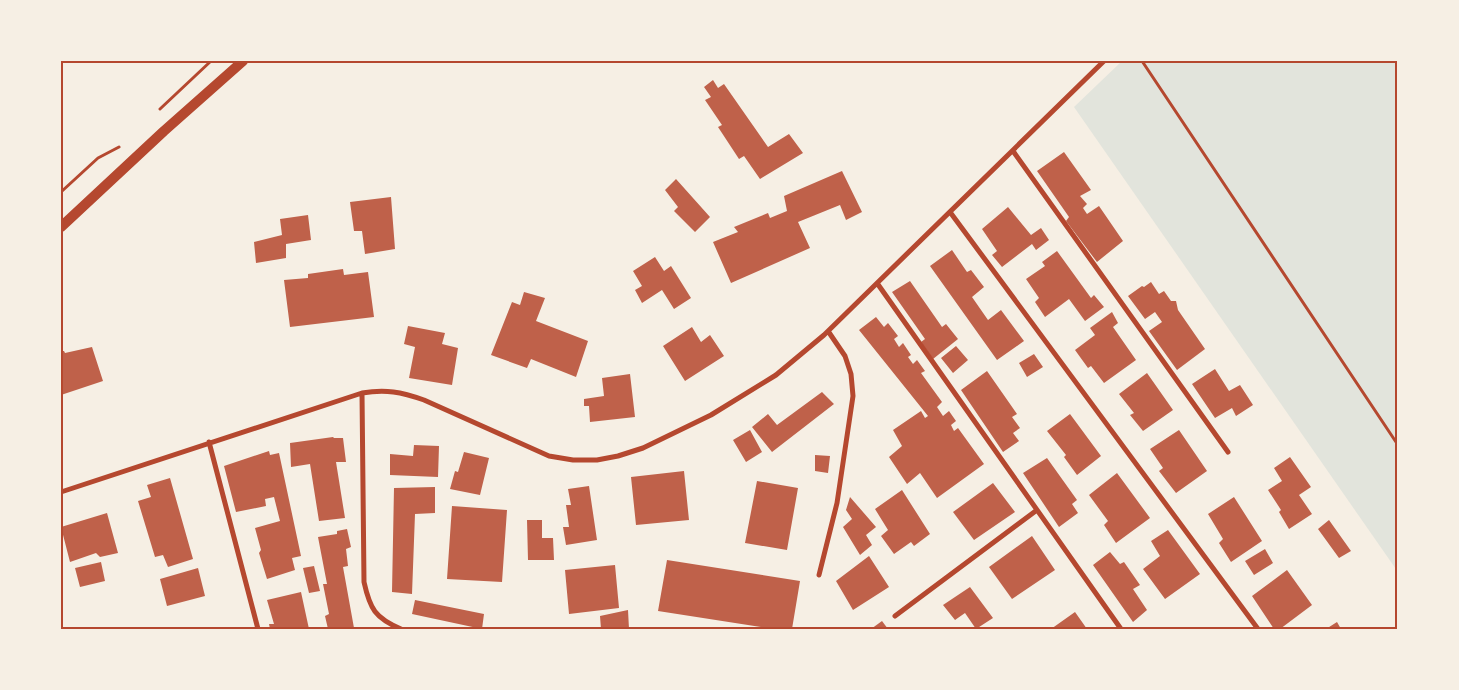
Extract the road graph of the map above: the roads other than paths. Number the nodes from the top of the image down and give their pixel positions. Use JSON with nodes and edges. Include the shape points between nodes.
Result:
{"nodes":[{"id":1,"x":243,"y":61,"type":"edge"},
{"id":2,"x":1104,"y":61,"type":"edge"},
{"id":3,"x":1013,"y":151,"type":"junction"},
{"id":4,"x":950,"y":212,"type":"junction"},
{"id":5,"x":61,"y":227,"type":"edge"},
{"id":6,"x":877,"y":284,"type":"junction"},
{"id":7,"x":828,"y":331,"type":"junction"},
{"id":8,"x":362,"y":393,"type":"junction"},
{"id":9,"x":209,"y":442,"type":"junction"},
{"id":10,"x":1228,"y":452,"type":"dead end"},
{"id":11,"x":61,"y":492,"type":"edge"},
{"id":12,"x":1037,"y":510,"type":"junction"},
{"id":13,"x":819,"y":575,"type":"dead end"},
{"id":14,"x":895,"y":616,"type":"dead end"},
{"id":15,"x":258,"y":629,"type":"edge"},
{"id":16,"x":401,"y":629,"type":"edge"},
{"id":17,"x":1121,"y":629,"type":"edge"},
{"id":18,"x":1258,"y":629,"type":"edge"}],
"edges":[{"from":1,"to":5,"type":"main road"},
{"from":2,"to":3,"type":"street"},
{"from":3,"to":4,"type":"street"},
{"from":3,"to":10,"type":"street"},
{"from":4,"to":6,"type":"street"},
{"from":4,"to":18,"type":"street"},
{"from":6,"to":7,"type":"street"},
{"from":6,"to":12,"type":"street"},
{"from":7,"to":8,"type":"street","via":[[776,375],[711,415],[642,448],[597,460],[549,456],[404,393],[383,390]]},
{"from":7,"to":13,"type":"street","via":[[845,356],[853,396],[837,503]]},
{"from":8,"to":9,"type":"street"},
{"from":8,"to":16,"type":"street","via":[[364,582],[374,612]]},
{"from":9,"to":11,"type":"street"},
{"from":9,"to":15,"type":"street"},
{"from":12,"to":14,"type":"street"},
{"from":12,"to":17,"type":"street"}]}
